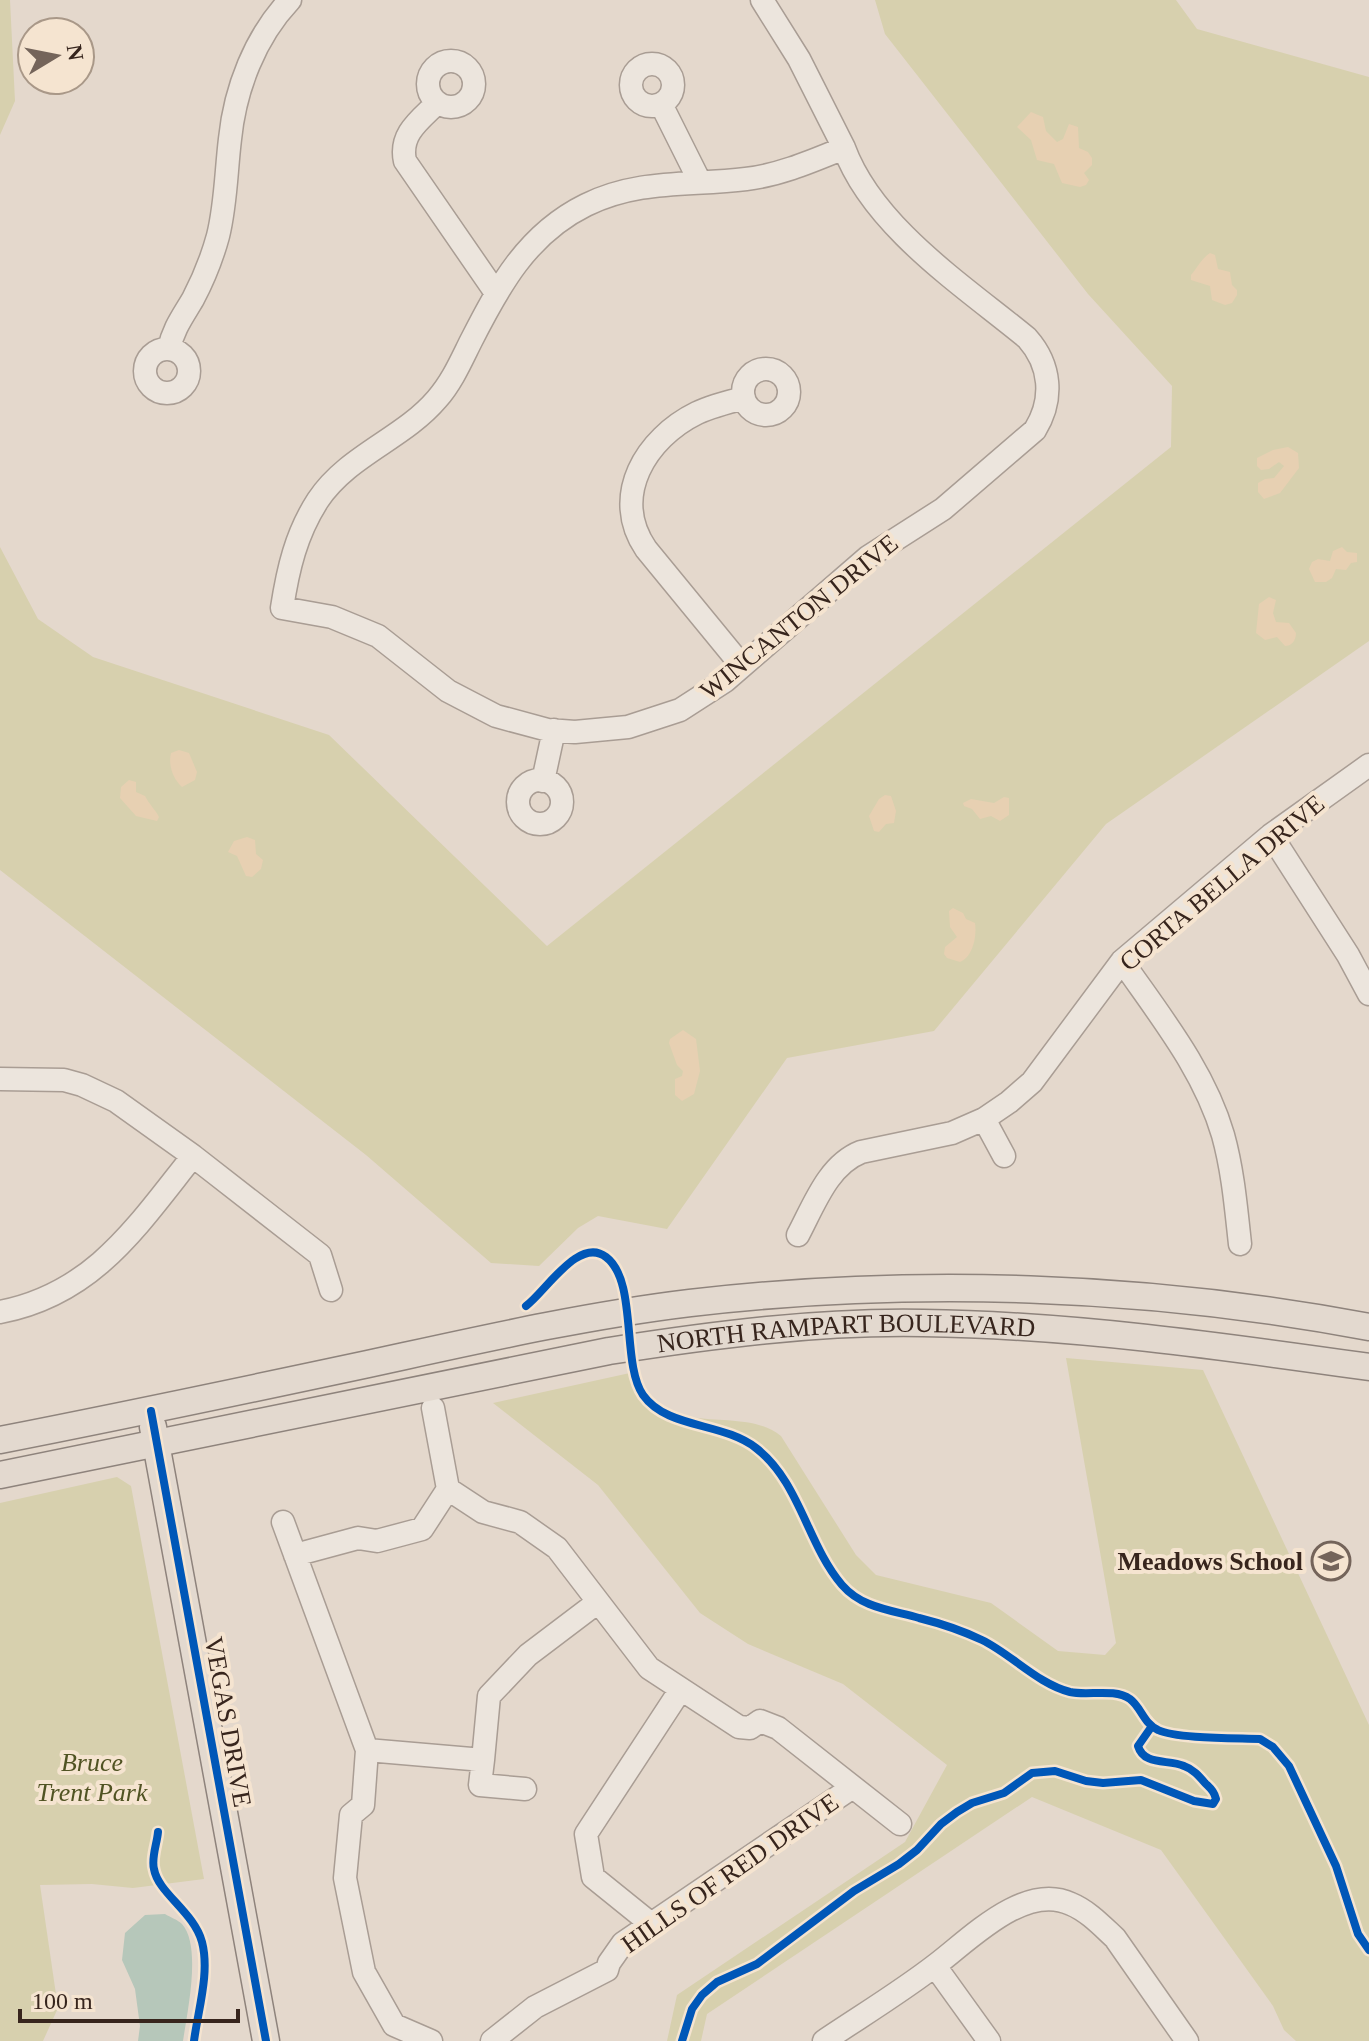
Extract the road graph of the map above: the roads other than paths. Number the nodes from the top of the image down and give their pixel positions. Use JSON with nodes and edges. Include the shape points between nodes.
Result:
{"nodes":[{"id":1,"x":290,"y":0,"type":"edge"},
{"id":2,"x":762,"y":0,"type":"edge"},
{"id":3,"x":437,"y":103,"type":"dead end"},
{"id":4,"x":661,"y":104,"type":"dead end"},
{"id":5,"x":844,"y":148,"type":"junction"},
{"id":6,"x":700,"y":182,"type":"junction"},
{"id":7,"x":496,"y":293,"type":"junction"},
{"id":8,"x":169,"y":349,"type":"dead end"},
{"id":9,"x":744,"y":398,"type":"dead end"},
{"id":10,"x":742,"y":666,"type":"junction"},
{"id":11,"x":554,"y":730,"type":"junction"},
{"id":12,"x":1369,"y":765,"type":"edge"},
{"id":13,"x":543,"y":781,"type":"dead end"},
{"id":14,"x":1271,"y":835,"type":"junction"},
{"id":15,"x":1122,"y":961,"type":"junction"},
{"id":16,"x":1369,"y":994,"type":"edge"},
{"id":17,"x":0,"y":1079,"type":"edge"},
{"id":18,"x":984,"y":1119,"type":"junction"},
{"id":19,"x":193,"y":1156,"type":"junction"},
{"id":20,"x":1004,"y":1156,"type":"dead end"},
{"id":21,"x":798,"y":1235,"type":"dead end"},
{"id":22,"x":1240,"y":1244,"type":"dead end"},
{"id":23,"x":922,"y":1288,"type":"junction"},
{"id":24,"x":331,"y":1290,"type":"dead end"},
{"id":25,"x":0,"y":1312,"type":"edge"},
{"id":26,"x":921,"y":1323,"type":"junction"},
{"id":27,"x":1369,"y":1327,"type":"edge"},
{"id":28,"x":1369,"y":1367,"type":"edge"},
{"id":29,"x":433,"y":1408,"type":"dead end"},
{"id":30,"x":151,"y":1411,"type":"junction"},
{"id":31,"x":0,"y":1440,"type":"edge"},
{"id":32,"x":157,"y":1444,"type":"junction"},
{"id":33,"x":0,"y":1475,"type":"edge"},
{"id":34,"x":448,"y":1489,"type":"junction"},
{"id":35,"x":283,"y":1522,"type":"dead end"},
{"id":36,"x":295,"y":1555,"type":"junction"},
{"id":37,"x":598,"y":1602,"type":"junction"},
{"id":38,"x":681,"y":1689,"type":"junction"},
{"id":39,"x":367,"y":1750,"type":"junction"},
{"id":40,"x":483,"y":1760,"type":"junction"},
{"id":41,"x":853,"y":1787,"type":"junction"},
{"id":42,"x":525,"y":1789,"type":"dead end"},
{"id":43,"x":900,"y":1824,"type":"dead end"},
{"id":44,"x":650,"y":1923,"type":"junction"},
{"id":45,"x":935,"y":1966,"type":"junction"},
{"id":46,"x":266,"y":2041,"type":"edge"},
{"id":47,"x":431,"y":2041,"type":"edge"},
{"id":48,"x":492,"y":2041,"type":"edge"},
{"id":49,"x":824,"y":2041,"type":"edge"},
{"id":50,"x":989,"y":2041,"type":"edge"},
{"id":51,"x":1187,"y":2041,"type":"edge"}],
"edges":[{"from":1,"to":8,"type":"street","via":[[268,29],[242,81],[218,236]]},
{"from":2,"to":5,"type":"street"},
{"from":3,"to":7,"type":"street","via":[[407,135],[404,157]]},
{"from":4,"to":6,"type":"street"},
{"from":5,"to":6,"type":"street","via":[[770,175]]},
{"from":5,"to":10,"type":"street","name":"WINCANTON DRIVE","via":[[860,180],[895,226],[1033,344],[1045,366],[1048,391],[1043,415],[1030,436],[943,509],[868,557]]},
{"from":6,"to":7,"type":"street","via":[[649,185],[582,207],[526,250]]},
{"from":7,"to":11,"type":"street","name":"WINCANTON DRIVE","via":[[438,397],[413,422],[351,465],[321,496],[299,533],[282,608],[355,625],[471,705],[521,725]]},
{"from":9,"to":10,"type":"street","via":[[696,413],[671,430],[641,465],[630,502],[641,542]]},
{"from":10,"to":11,"type":"street","name":"WINCANTON DRIVE","via":[[703,697],[655,720],[602,731]]},
{"from":11,"to":13,"type":"street"},
{"from":12,"to":14,"type":"street","name":"CORTA BELLA DRIVE"},
{"from":14,"to":15,"type":"street","name":"CORTA BELLA DRIVE"},
{"from":14,"to":16,"type":"street"},
{"from":15,"to":18,"type":"street","name":"CORTA BELLA DRIVE","via":[[1032,1082]]},
{"from":15,"to":22,"type":"street","via":[[1188,1057],[1212,1103],[1234,1187]]},
{"from":17,"to":19,"type":"street","via":[[82,1085],[116,1101]]},
{"from":18,"to":20,"type":"street"},
{"from":18,"to":21,"type":"street","name":"CORTA BELLA DRIVE","via":[[952,1133],[847,1157]]},
{"from":19,"to":24,"type":"street","via":[[320,1255]]},
{"from":19,"to":25,"type":"street","via":[[102,1264],[44,1300]]},
{"from":23,"to":26,"type":"main road"},
{"from":23,"to":27,"type":"main road","name":"NORTH RAMPART BOULEVARD","via":[[1168,1300]]},
{"from":23,"to":30,"type":"main road","name":"NORTH RAMPART BOULEVARD","via":[[651,1309]]},
{"from":26,"to":28,"type":"main road","name":"NORTH RAMPART BOULEVARD","via":[[1167,1340]]},
{"from":26,"to":32,"type":"main road","name":"NORTH RAMPART BOULEVARD","via":[[851,1324],[609,1351]]},
{"from":29,"to":34,"type":"street"},
{"from":30,"to":31,"type":"main road","name":"NORTH RAMPART BOULEVARD"},
{"from":30,"to":32,"type":"main road","name":"VEGAS DRIVE"},
{"from":32,"to":33,"type":"main road","name":"NORTH RAMPART BOULEVARD"},
{"from":32,"to":46,"type":"main road","name":"VEGAS DRIVE"},
{"from":34,"to":36,"type":"street","via":[[422,1529],[377,1541],[358,1538]]},
{"from":34,"to":37,"type":"street","via":[[483,1512],[520,1522],[557,1548]]},
{"from":35,"to":36,"type":"street"},
{"from":36,"to":39,"type":"street"},
{"from":37,"to":38,"type":"street","via":[[649,1668]]},
{"from":37,"to":40,"type":"street","via":[[528,1655],[489,1696]]},
{"from":38,"to":41,"type":"street","via":[[739,1727],[760,1721],[778,1728]]},
{"from":38,"to":44,"type":"street","via":[[586,1834],[593,1877]]},
{"from":39,"to":40,"type":"street"},
{"from":39,"to":47,"type":"street","via":[[363,1805],[351,1815],[345,1878],[364,1972],[394,2025]]},
{"from":40,"to":42,"type":"street","via":[[480,1785]]},
{"from":41,"to":43,"type":"street"},
{"from":41,"to":44,"type":"street","name":"HILLS OF RED DRIVE"},
{"from":44,"to":48,"type":"street","name":"HILLS OF RED DRIVE","via":[[623,1943],[607,1970],[535,2007]]},
{"from":45,"to":49,"type":"street"},
{"from":45,"to":50,"type":"street"},
{"from":45,"to":51,"type":"street","via":[[996,1916],[1044,1900],[1070,1903],[1115,1938]]}]}
